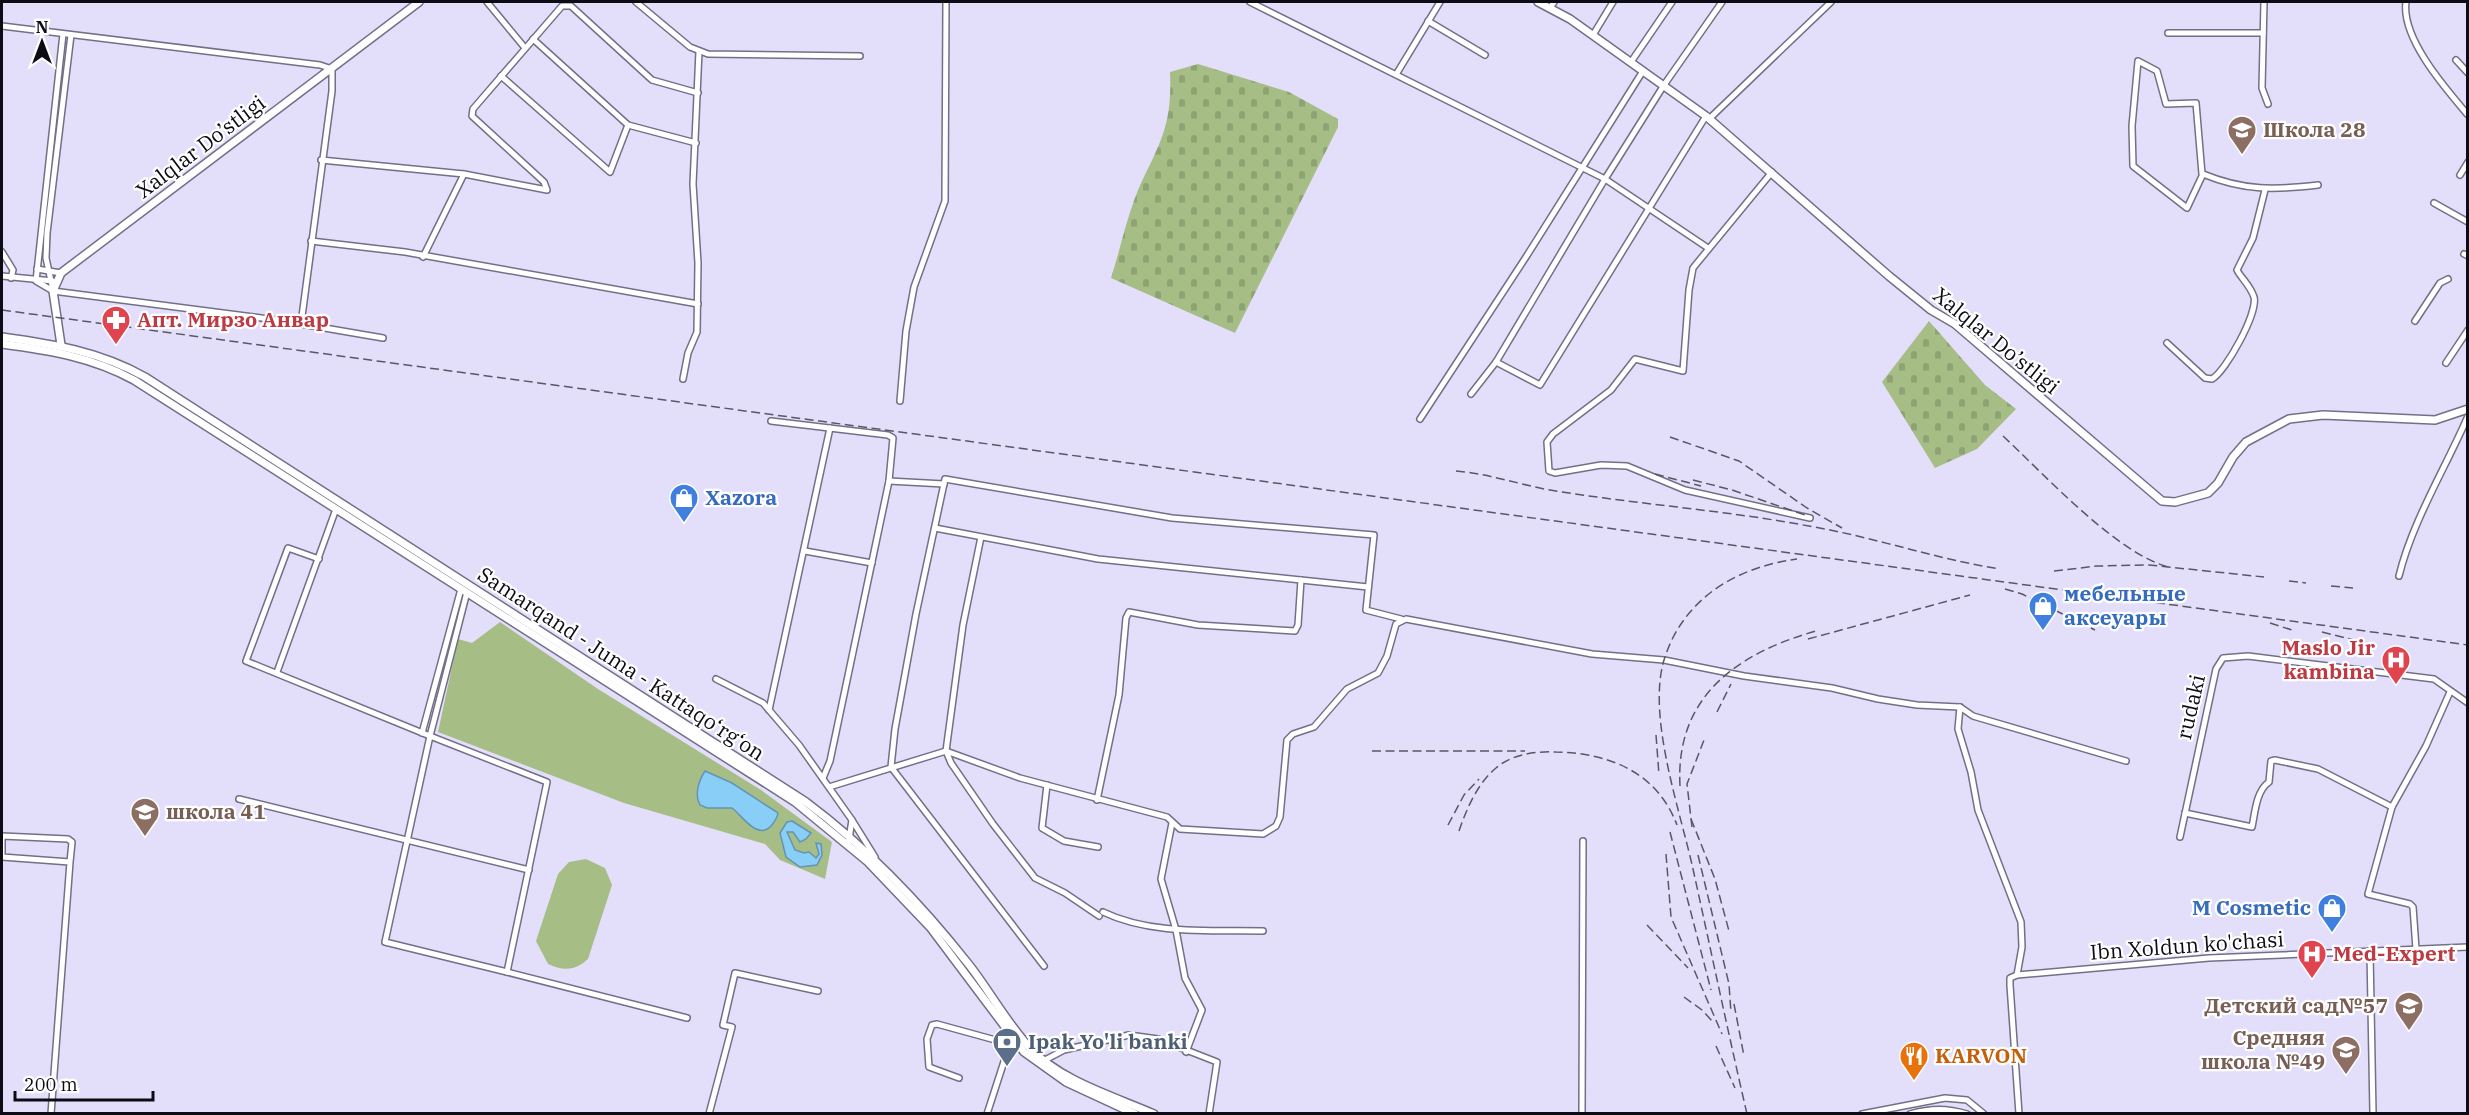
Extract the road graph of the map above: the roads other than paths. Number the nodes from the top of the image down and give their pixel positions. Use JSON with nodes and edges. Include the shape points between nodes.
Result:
{"nodes":[{"id":1,"x":419,"y":2,"type":"edge"},
{"id":2,"x":487,"y":2,"type":"edge"},
{"id":3,"x":636,"y":2,"type":"edge"},
{"id":4,"x":946,"y":2,"type":"edge"},
{"id":5,"x":1250,"y":2,"type":"edge"},
{"id":6,"x":1440,"y":2,"type":"edge"},
{"id":7,"x":1538,"y":2,"type":"edge"},
{"id":8,"x":1613,"y":2,"type":"edge"},
{"id":9,"x":1672,"y":2,"type":"edge"},
{"id":10,"x":1722,"y":2,"type":"edge"},
{"id":11,"x":1831,"y":2,"type":"edge"},
{"id":12,"x":2264,"y":2,"type":"edge"},
{"id":13,"x":2406,"y":2,"type":"edge"},
{"id":14,"x":1552,"y":5,"type":"edge"},
{"id":15,"x":1428,"y":21,"type":"junction"},
{"id":16,"x":2,"y":26,"type":"edge"},
{"id":17,"x":2168,"y":33,"type":"dead end"},
{"id":18,"x":2263,"y":33,"type":"junction"},
{"id":19,"x":63,"y":34,"type":"junction"},
{"id":20,"x":70,"y":35,"type":"junction"},
{"id":21,"x":1593,"y":35,"type":"junction"},
{"id":22,"x":533,"y":39,"type":"junction"},
{"id":23,"x":525,"y":48,"type":"junction"},
{"id":24,"x":699,"y":51,"type":"junction"},
{"id":25,"x":1485,"y":55,"type":"dead end"},
{"id":26,"x":860,"y":56,"type":"dead end"},
{"id":27,"x":2456,"y":60,"type":"dead end"},
{"id":28,"x":1631,"y":62,"type":"junction"},
{"id":29,"x":332,"y":69,"type":"junction"},
{"id":30,"x":1642,"y":70,"type":"junction"},
{"id":31,"x":1397,"y":73,"type":"junction"},
{"id":32,"x":2468,"y":73,"type":"edge"},
{"id":33,"x":501,"y":76,"type":"junction"},
{"id":34,"x":1664,"y":85,"type":"junction"},
{"id":35,"x":698,"y":93,"type":"junction"},
{"id":36,"x":2268,"y":104,"type":"dead end"},
{"id":37,"x":2468,"y":115,"type":"edge"},
{"id":38,"x":1707,"y":118,"type":"junction"},
{"id":39,"x":628,"y":125,"type":"junction"},
{"id":40,"x":696,"y":143,"type":"junction"},
{"id":41,"x":321,"y":160,"type":"junction"},
{"id":42,"x":2468,"y":162,"type":"edge"},
{"id":43,"x":1582,"y":167,"type":"junction"},
{"id":44,"x":1772,"y":172,"type":"junction"},
{"id":45,"x":464,"y":174,"type":"junction"},
{"id":46,"x":2203,"y":174,"type":"junction"},
{"id":47,"x":2460,"y":175,"type":"dead end"},
{"id":48,"x":1605,"y":178,"type":"junction"},
{"id":49,"x":2318,"y":185,"type":"dead end"},
{"id":50,"x":2265,"y":190,"type":"junction"},
{"id":51,"x":2434,"y":203,"type":"dead end"},
{"id":52,"x":1647,"y":207,"type":"junction"},
{"id":53,"x":2468,"y":222,"type":"edge"},
{"id":54,"x":311,"y":241,"type":"junction"},
{"id":55,"x":1708,"y":248,"type":"junction"},
{"id":56,"x":2,"y":252,"type":"edge"},
{"id":57,"x":423,"y":257,"type":"junction"},
{"id":58,"x":37,"y":269,"type":"junction"},
{"id":59,"x":49,"y":272,"type":"junction"},
{"id":60,"x":2,"y":276,"type":"edge"},
{"id":61,"x":10,"y":278,"type":"junction"},
{"id":62,"x":56,"y":278,"type":"junction"},
{"id":63,"x":2448,"y":279,"type":"dead end"},
{"id":64,"x":36,"y":281,"type":"junction"},
{"id":65,"x":53,"y":291,"type":"junction"},
{"id":66,"x":698,"y":304,"type":"junction"},
{"id":67,"x":2415,"y":321,"type":"dead end"},
{"id":68,"x":302,"y":324,"type":"junction"},
{"id":69,"x":2468,"y":330,"type":"edge"},
{"id":70,"x":2,"y":337,"type":"edge"},
{"id":71,"x":382,"y":338,"type":"dead end"},
{"id":72,"x":2167,"y":343,"type":"dead end"},
{"id":73,"x":2,"y":344,"type":"edge"},
{"id":74,"x":62,"y":345,"type":"junction"},
{"id":75,"x":1496,"y":362,"type":"junction"},
{"id":76,"x":2446,"y":363,"type":"dead end"},
{"id":77,"x":683,"y":379,"type":"dead end"},
{"id":78,"x":1471,"y":394,"type":"dead end"},
{"id":79,"x":900,"y":400,"type":"dead end"},
{"id":80,"x":2468,"y":409,"type":"edge"},
{"id":81,"x":2468,"y":416,"type":"edge"},
{"id":82,"x":1420,"y":419,"type":"dead end"},
{"id":83,"x":771,"y":421,"type":"dead end"},
{"id":84,"x":830,"y":428,"type":"junction"},
{"id":85,"x":287,"y":472,"type":"junction"},
{"id":86,"x":889,"y":482,"type":"junction"},
{"id":87,"x":944,"y":484,"type":"junction"},
{"id":88,"x":324,"y":490,"type":"junction"},
{"id":89,"x":318,"y":497,"type":"junction"},
{"id":90,"x":336,"y":509,"type":"junction"},
{"id":91,"x":1810,"y":518,"type":"dead end"},
{"id":92,"x":935,"y":528,"type":"junction"},
{"id":93,"x":981,"y":537,"type":"junction"},
{"id":94,"x":805,"y":551,"type":"junction"},
{"id":95,"x":319,"y":559,"type":"junction"},
{"id":96,"x":872,"y":563,"type":"junction"},
{"id":97,"x":2399,"y":576,"type":"dead end"},
{"id":98,"x":1301,"y":580,"type":"junction"},
{"id":99,"x":1368,"y":587,"type":"junction"},
{"id":100,"x":464,"y":591,"type":"junction"},
{"id":101,"x":1401,"y":620,"type":"junction"},
{"id":102,"x":277,"y":672,"type":"junction"},
{"id":103,"x":716,"y":679,"type":"dead end"},
{"id":104,"x":2450,"y":692,"type":"junction"},
{"id":105,"x":2468,"y":703,"type":"edge"},
{"id":106,"x":1960,"y":706,"type":"junction"},
{"id":107,"x":769,"y":710,"type":"junction"},
{"id":108,"x":422,"y":733,"type":"junction"},
{"id":109,"x":430,"y":736,"type":"junction"},
{"id":110,"x":946,"y":751,"type":"junction"},
{"id":111,"x":2126,"y":761,"type":"dead end"},
{"id":112,"x":891,"y":767,"type":"junction"},
{"id":113,"x":823,"y":778,"type":"junction"},
{"id":114,"x":1047,"y":785,"type":"junction"},
{"id":115,"x":829,"y":787,"type":"junction"},
{"id":116,"x":239,"y":800,"type":"dead end"},
{"id":117,"x":1097,"y":800,"type":"junction"},
{"id":118,"x":2392,"y":807,"type":"junction"},
{"id":119,"x":2185,"y":813,"type":"junction"},
{"id":120,"x":852,"y":820,"type":"junction"},
{"id":121,"x":1172,"y":823,"type":"junction"},
{"id":122,"x":850,"y":836,"type":"junction"},
{"id":123,"x":2180,"y":837,"type":"dead end"},
{"id":124,"x":406,"y":840,"type":"junction"},
{"id":125,"x":1582,"y":841,"type":"dead end"},
{"id":126,"x":848,"y":844,"type":"junction"},
{"id":127,"x":1098,"y":847,"type":"dead end"},
{"id":128,"x":877,"y":861,"type":"junction"},
{"id":129,"x":70,"y":862,"type":"junction"},
{"id":130,"x":529,"y":870,"type":"junction"},
{"id":131,"x":1176,"y":930,"type":"junction"},
{"id":132,"x":1263,"y":931,"type":"dead end"},
{"id":133,"x":2468,"y":947,"type":"edge"},
{"id":134,"x":2416,"y":949,"type":"junction"},
{"id":135,"x":2370,"y":952,"type":"junction"},
{"id":136,"x":1044,"y":966,"type":"dead end"},
{"id":137,"x":507,"y":972,"type":"junction"},
{"id":138,"x":2017,"y":975,"type":"junction"},
{"id":139,"x":818,"y":991,"type":"dead end"},
{"id":140,"x":687,"y":1018,"type":"dead end"},
{"id":141,"x":1014,"y":1038,"type":"junction"},
{"id":142,"x":1186,"y":1052,"type":"junction"},
{"id":143,"x":1045,"y":1060,"type":"junction"},
{"id":144,"x":959,"y":1078,"type":"dead end"},
{"id":145,"x":51,"y":1113,"type":"edge"},
{"id":146,"x":709,"y":1113,"type":"edge"},
{"id":147,"x":987,"y":1113,"type":"edge"},
{"id":148,"x":1135,"y":1113,"type":"edge"},
{"id":149,"x":1154,"y":1113,"type":"edge"},
{"id":150,"x":1209,"y":1113,"type":"edge"},
{"id":151,"x":1582,"y":1113,"type":"edge"},
{"id":152,"x":1862,"y":1113,"type":"edge"},
{"id":153,"x":1910,"y":1113,"type":"edge"},
{"id":154,"x":1968,"y":1113,"type":"edge"},
{"id":155,"x":1984,"y":1113,"type":"edge"},
{"id":156,"x":2019,"y":1113,"type":"edge"},
{"id":157,"x":2373,"y":1113,"type":"edge"}],
"edges":[{"from":1,"to":29,"type":"main road","name":"Xalqlar Do’stligi"},
{"from":2,"to":23,"type":"street"},
{"from":3,"to":24,"type":"street"},
{"from":4,"to":79,"type":"street","via":[[945,201],[914,287]]},
{"from":5,"to":31,"type":"street"},
{"from":6,"to":15,"type":"street"},
{"from":7,"to":14,"type":"main road","name":"Xalqlar Do’stligi"},
{"from":8,"to":21,"type":"street"},
{"from":9,"to":28,"type":"street"},
{"from":10,"to":34,"type":"street"},
{"from":11,"to":38,"type":"street"},
{"from":12,"to":18,"type":"street"},
{"from":13,"to":37,"type":"street","via":[[2404,14],[2410,31],[2438,80]]},
{"from":14,"to":21,"type":"main road","name":"Xalqlar Do’stligi"},
{"from":15,"to":25,"type":"street"},
{"from":15,"to":31,"type":"street"},
{"from":16,"to":19,"type":"street"},
{"from":17,"to":18,"type":"street"},
{"from":18,"to":36,"type":"street","via":[[2262,88]]},
{"from":19,"to":20,"type":"street"},
{"from":19,"to":58,"type":"street"},
{"from":20,"to":29,"type":"street"},
{"from":20,"to":59,"type":"street","via":[[47,233]]},
{"from":21,"to":28,"type":"main road","name":"Xalqlar Do’stligi"},
{"from":22,"to":23,"type":"street"},
{"from":22,"to":35,"type":"street","via":[[562,6],[571,6],[652,80]]},
{"from":22,"to":39,"type":"street"},
{"from":23,"to":33,"type":"street"},
{"from":24,"to":26,"type":"street","via":[[720,56]]},
{"from":24,"to":35,"type":"street"},
{"from":27,"to":32,"type":"street"},
{"from":28,"to":30,"type":"main road","name":"Xalqlar Do’stligi"},
{"from":29,"to":41,"type":"street"},
{"from":29,"to":62,"type":"main road","name":"Xalqlar Do’stligi"},
{"from":30,"to":34,"type":"main road","name":"Xalqlar Do’stligi"},
{"from":30,"to":43,"type":"street"},
{"from":31,"to":43,"type":"street"},
{"from":33,"to":39,"type":"street","via":[[610,172]]},
{"from":33,"to":45,"type":"street","via":[[473,109],[472,116],[544,182],[547,190]]},
{"from":34,"to":38,"type":"main road","name":"Xalqlar Do’stligi"},
{"from":34,"to":48,"type":"street"},
{"from":35,"to":40,"type":"street"},
{"from":38,"to":44,"type":"main road","name":"Xalqlar Do’stligi"},
{"from":38,"to":52,"type":"street"},
{"from":39,"to":40,"type":"street"},
{"from":40,"to":66,"type":"street","via":[[693,184]]},
{"from":41,"to":45,"type":"street"},
{"from":41,"to":54,"type":"street"},
{"from":42,"to":47,"type":"street"},
{"from":43,"to":48,"type":"street"},
{"from":43,"to":82,"type":"street"},
{"from":44,"to":55,"type":"street"},
{"from":44,"to":80,"type":"main road","name":"Xalqlar Do’stligi","via":[[1889,276],[1955,324],[2164,502],[2208,493],[2246,442],[2289,419],[2323,415],[2428,420]]},
{"from":45,"to":57,"type":"street"},
{"from":46,"to":46,"type":"street","via":[[2196,103],[2166,104],[2157,71],[2138,61],[2133,166],[2187,208]]},
{"from":46,"to":50,"type":"street"},
{"from":48,"to":52,"type":"street"},
{"from":48,"to":75,"type":"street"},
{"from":49,"to":50,"type":"street"},
{"from":50,"to":72,"type":"street","via":[[2253,237],[2237,270],[2247,280],[2254,306],[2221,371],[2212,379],[2205,378]]},
{"from":51,"to":53,"type":"street"},
{"from":52,"to":55,"type":"street"},
{"from":52,"to":75,"type":"street","via":[[1540,386]]},
{"from":54,"to":57,"type":"street"},
{"from":54,"to":68,"type":"street"},
{"from":55,"to":91,"type":"street","via":[[1693,267],[1683,371],[1635,358],[1611,390],[1547,442],[1549,471],[1627,466],[1686,490]]},
{"from":56,"to":61,"type":"street","via":[[13,270]]},
{"from":57,"to":66,"type":"street"},
{"from":58,"to":59,"type":"street"},
{"from":58,"to":64,"type":"street"},
{"from":59,"to":62,"type":"street"},
{"from":59,"to":62,"type":"street"},
{"from":60,"to":61,"type":"street"},
{"from":61,"to":64,"type":"street"},
{"from":62,"to":64,"type":"street"},
{"from":62,"to":65,"type":"main road"},
{"from":63,"to":67,"type":"street","via":[[2440,283]]},
{"from":64,"to":65,"type":"street"},
{"from":65,"to":68,"type":"street"},
{"from":65,"to":74,"type":"main road"},
{"from":66,"to":77,"type":"street","via":[[697,332]]},
{"from":68,"to":71,"type":"street"},
{"from":69,"to":76,"type":"street"},
{"from":70,"to":74,"type":"main road","name":"Samarqand - Juma - Kattaqo‘rg‘on"},
{"from":73,"to":85,"type":"main road","name":"Samarqand - Juma - Kattaqo‘rg‘on","via":[[63,353],[118,372]]},
{"from":74,"to":85,"type":"main road","name":"Samarqand - Juma - Kattaqo‘rg‘on","via":[[134,371]]},
{"from":75,"to":78,"type":"street"},
{"from":81,"to":97,"type":"street","via":[[2422,514]]},
{"from":83,"to":84,"type":"street"},
{"from":84,"to":86,"type":"street","via":[[893,438]]},
{"from":84,"to":94,"type":"street"},
{"from":85,"to":88,"type":"main road","name":"Samarqand - Juma - Kattaqo‘rg‘on"},
{"from":85,"to":89,"type":"main road","name":"Samarqand - Juma - Kattaqo‘rg‘on"},
{"from":86,"to":87,"type":"street"},
{"from":86,"to":96,"type":"street"},
{"from":87,"to":92,"type":"street"},
{"from":87,"to":99,"type":"street","via":[[948,478],[1172,518],[1374,535]]},
{"from":88,"to":89,"type":"main road"},
{"from":88,"to":122,"type":"main road","name":"Samarqand - Juma - Kattaqo‘rg‘on","via":[[429,562],[791,792]]},
{"from":89,"to":90,"type":"main road","name":"Samarqand - Juma - Kattaqo‘rg‘on"},
{"from":90,"to":95,"type":"street"},
{"from":90,"to":100,"type":"main road","name":"Samarqand - Juma - Kattaqo‘rg‘on"},
{"from":92,"to":93,"type":"street"},
{"from":92,"to":112,"type":"street","via":[[894,729]]},
{"from":93,"to":98,"type":"street","via":[[1098,559]]},
{"from":93,"to":110,"type":"street","via":[[963,625]]},
{"from":94,"to":96,"type":"street"},
{"from":94,"to":107,"type":"street"},
{"from":95,"to":102,"type":"street"},
{"from":95,"to":102,"type":"street","via":[[288,548],[246,661]]},
{"from":96,"to":113,"type":"street","via":[[831,760]]},
{"from":98,"to":99,"type":"street"},
{"from":98,"to":117,"type":"street","via":[[1295,631],[1198,625],[1129,612],[1119,694]]},
{"from":99,"to":101,"type":"street","via":[[1368,611]]},
{"from":100,"to":108,"type":"street"},
{"from":100,"to":109,"type":"street"},
{"from":100,"to":126,"type":"main road","name":"Samarqand - Juma - Kattaqo‘rg‘on","via":[[795,802]]},
{"from":101,"to":106,"type":"street","via":[[1592,654],[1664,660],[1917,705]]},
{"from":101,"to":121,"type":"street","via":[[1378,673],[1347,688],[1314,728],[1293,734],[1287,740],[1280,817],[1271,831],[1263,834],[1180,829]]},
{"from":102,"to":108,"type":"street"},
{"from":103,"to":107,"type":"street","via":[[763,703]]},
{"from":104,"to":105,"type":"street","name":"rudaki"},
{"from":104,"to":118,"type":"street"},
{"from":104,"to":119,"type":"street","name":"rudaki","via":[[2434,679],[2398,673],[2248,656],[2223,658],[2216,669]]},
{"from":106,"to":111,"type":"street","via":[[1973,716]]},
{"from":106,"to":138,"type":"street","via":[[1958,729],[1978,810],[2020,922],[2022,947]]},
{"from":107,"to":113,"type":"street"},
{"from":108,"to":109,"type":"street"},
{"from":109,"to":124,"type":"street"},
{"from":109,"to":130,"type":"street","via":[[547,782]]},
{"from":110,"to":112,"type":"street"},
{"from":110,"to":114,"type":"street"},
{"from":110,"to":131,"type":"street","via":[[993,824],[1035,878],[1101,914]]},
{"from":112,"to":115,"type":"street"},
{"from":112,"to":136,"type":"street"},
{"from":113,"to":115,"type":"street"},
{"from":114,"to":117,"type":"street"},
{"from":114,"to":127,"type":"street","via":[[1042,828],[1064,841]]},
{"from":115,"to":120,"type":"street"},
{"from":116,"to":124,"type":"street"},
{"from":117,"to":121,"type":"street","via":[[1167,817]]},
{"from":118,"to":119,"type":"street","via":[[2318,769],[2275,760],[2271,761],[2269,782],[2259,795],[2252,827]]},
{"from":118,"to":134,"type":"street","via":[[2368,894],[2413,907]]},
{"from":119,"to":123,"type":"street","name":"rudaki"},
{"from":120,"to":122,"type":"street"},
{"from":120,"to":128,"type":"street"},
{"from":121,"to":131,"type":"street","via":[[1161,879]]},
{"from":122,"to":126,"type":"street"},
{"from":122,"to":128,"type":"main road","name":"Samarqand - Juma - Kattaqo‘rg‘on"},
{"from":124,"to":130,"type":"street"},
{"from":124,"to":137,"type":"street","via":[[385,942]]},
{"from":125,"to":151,"type":"street"},
{"from":126,"to":141,"type":"main road","name":"Samarqand - Juma - Kattaqo‘rg‘on","via":[[930,927]]},
{"from":128,"to":141,"type":"main road","name":"Samarqand - Juma - Kattaqo‘rg‘on","via":[[935,923]]},
{"from":129,"to":129,"type":"street","via":[[72,842],[68,839],[2,836],[2,857]]},
{"from":129,"to":145,"type":"street"},
{"from":130,"to":137,"type":"street"},
{"from":131,"to":132,"type":"street"},
{"from":131,"to":142,"type":"street","via":[[1185,978],[1202,1011]]},
{"from":133,"to":134,"type":"street","name":"Ibn Xoldun ko'chasi"},
{"from":134,"to":135,"type":"street","name":"Ibn Xoldun ko'chasi"},
{"from":135,"to":138,"type":"street","name":"Ibn Xoldun ko'chasi","via":[[2209,958]]},
{"from":135,"to":157,"type":"street"},
{"from":137,"to":140,"type":"street"},
{"from":138,"to":156,"type":"street","via":[[2010,978],[2010,985]]},
{"from":139,"to":146,"type":"street","via":[[735,973],[723,1025],[732,1027]]},
{"from":141,"to":143,"type":"main road","name":"Samarqand - Juma - Kattaqo‘rg‘on"},
{"from":141,"to":144,"type":"street","via":[[932,1025],[927,1039],[929,1067]]},
{"from":141,"to":147,"type":"street"},
{"from":141,"to":148,"type":"main road","name":"Samarqand - Juma - Kattaqo‘rg‘on","via":[[1024,1052],[1053,1075]]},
{"from":142,"to":143,"type":"street","via":[[1158,1039],[1129,1035],[1064,1050]]},
{"from":142,"to":150,"type":"street","via":[[1217,1062]]},
{"from":143,"to":149,"type":"main road","name":"Samarqand - Juma - Kattaqo‘rg‘on","via":[[1076,1079]]},
{"from":152,"to":155,"type":"street","via":[[1945,1098],[1967,1100]]},
{"from":153,"to":154,"type":"street","via":[[1949,1108]]}]}
